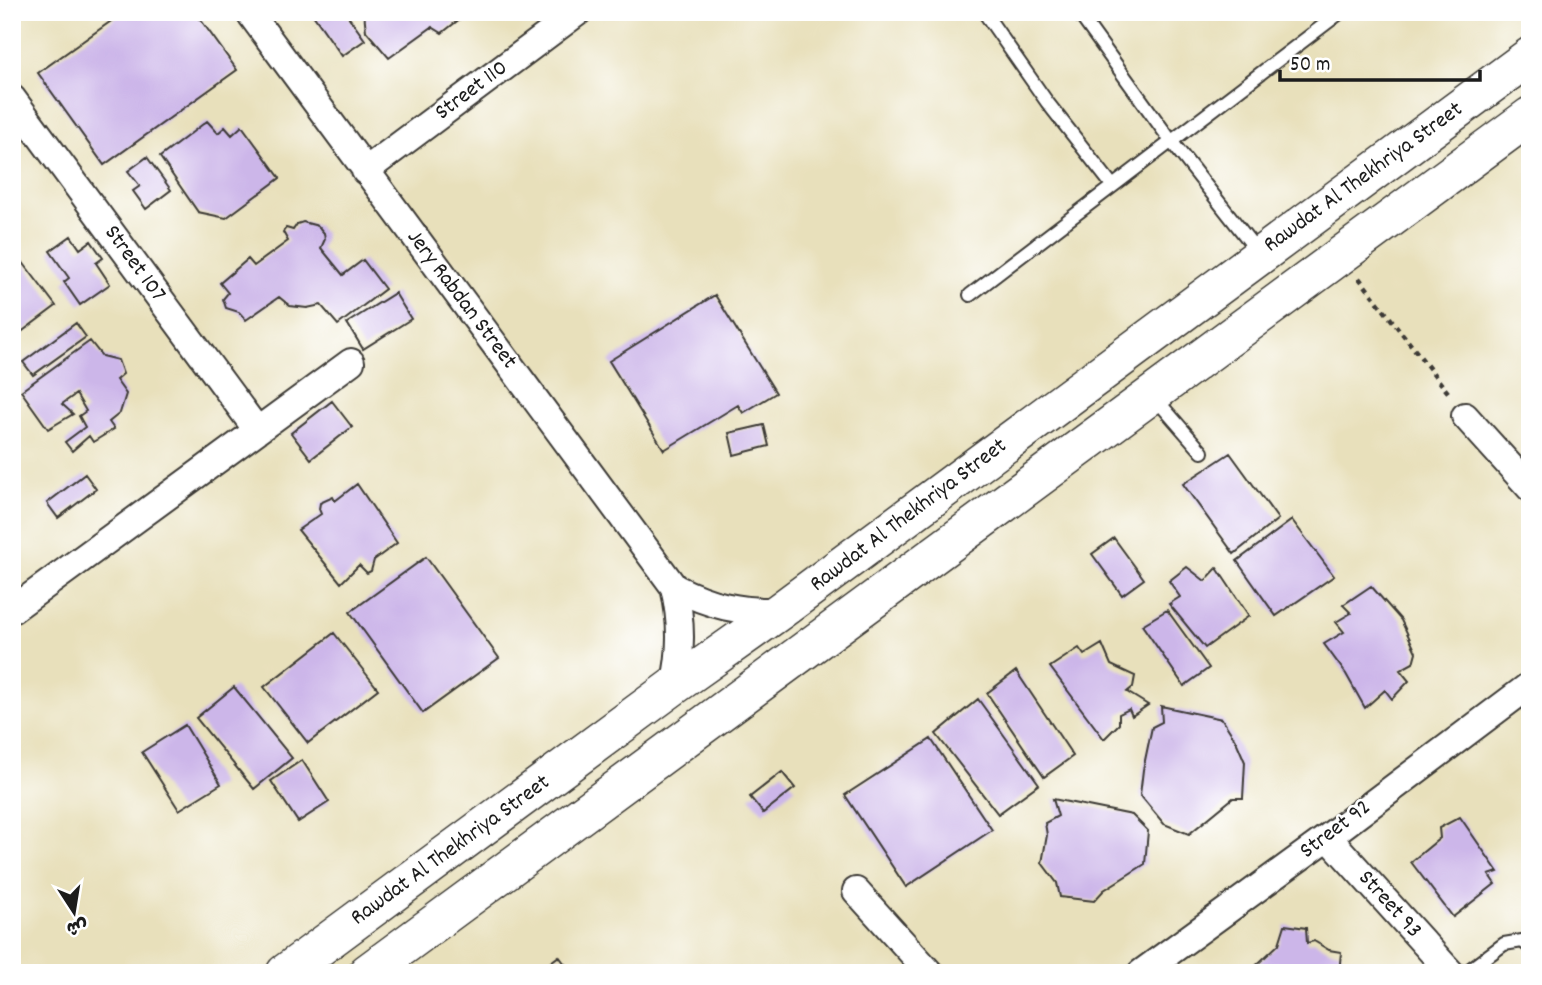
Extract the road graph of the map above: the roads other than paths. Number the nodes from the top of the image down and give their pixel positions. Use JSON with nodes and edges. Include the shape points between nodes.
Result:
{"nodes":[{"id":1,"x":249,"y":12,"type":"edge"},
{"id":2,"x":578,"y":12,"type":"edge"},
{"id":3,"x":984,"y":12,"type":"edge"},
{"id":4,"x":1077,"y":12,"type":"edge"},
{"id":5,"x":1342,"y":12,"type":"edge"},
{"id":6,"x":1530,"y":56,"type":"edge"},
{"id":7,"x":12,"y":98,"type":"edge"},
{"id":8,"x":1530,"y":116,"type":"edge"},
{"id":9,"x":22,"y":132,"type":"edge"},
{"id":10,"x":1171,"y":141,"type":"junction"},
{"id":11,"x":365,"y":171,"type":"junction"},
{"id":12,"x":1112,"y":185,"type":"junction"},
{"id":13,"x":1260,"y":255,"type":"junction"},
{"id":14,"x":970,"y":295,"type":"dead end"},
{"id":15,"x":351,"y":362,"type":"dead end"},
{"id":16,"x":1152,"y":395,"type":"junction"},
{"id":17,"x":1465,"y":416,"type":"road end"},
{"id":18,"x":257,"y":430,"type":"junction"},
{"id":19,"x":1202,"y":452,"type":"dead end"},
{"id":20,"x":1530,"y":488,"type":"edge"},
{"id":21,"x":674,"y":587,"type":"junction"},
{"id":22,"x":12,"y":610,"type":"edge"},
{"id":23,"x":780,"y":611,"type":"junction"},
{"id":24,"x":1530,"y":685,"type":"edge"},
{"id":25,"x":674,"y":686,"type":"junction"},
{"id":26,"x":1328,"y":837,"type":"junction"},
{"id":27,"x":856,"y":891,"type":"dead end"},
{"id":28,"x":1530,"y":947,"type":"edge"},
{"id":29,"x":285,"y":973,"type":"edge"},
{"id":30,"x":367,"y":973,"type":"edge"},
{"id":31,"x":930,"y":973,"type":"edge"},
{"id":32,"x":1141,"y":973,"type":"edge"},
{"id":33,"x":1451,"y":973,"type":"edge"},
{"id":34,"x":1465,"y":973,"type":"edge"}],
"edges":[{"from":1,"to":11,"type":"street","name":"Jery Rabdan Street"},
{"from":2,"to":11,"type":"street","name":"Street 110"},
{"from":3,"to":12,"type":"lane"},
{"from":4,"to":10,"type":"lane"},
{"from":5,"to":10,"type":"lane"},
{"from":6,"to":13,"type":"street","name":"Rawdat Al Thekhriya Street"},
{"from":7,"to":9,"type":"street","name":"Street 107"},
{"from":8,"to":16,"type":"street","name":"Rawdat Al Thekhriya Street"},
{"from":9,"to":18,"type":"street","name":"Street 107"},
{"from":10,"to":12,"type":"lane"},
{"from":10,"to":13,"type":"lane"},
{"from":11,"to":21,"type":"street","name":"Jery Rabdan Street"},
{"from":12,"to":14,"type":"lane"},
{"from":13,"to":23,"type":"street","name":"Rawdat Al Thekhriya Street"},
{"from":15,"to":18,"type":"street"},
{"from":16,"to":19,"type":"lane"},
{"from":16,"to":30,"type":"street","name":"Rawdat Al Thekhriya Street"},
{"from":17,"to":20,"type":"street"},
{"from":18,"to":22,"type":"street"},
{"from":21,"to":23,"type":"street","name":"Jery Rabdan Street","via":[[725,608]]},
{"from":21,"to":25,"type":"street","name":"Jery Rabdan Street","via":[[682,636]]},
{"from":23,"to":25,"type":"street","name":"Rawdat Al Thekhriya Street"},
{"from":24,"to":26,"type":"street","name":"Street 92"},
{"from":25,"to":29,"type":"street","name":"Rawdat Al Thekhriya Street"},
{"from":26,"to":32,"type":"street","name":"Street 92"},
{"from":26,"to":33,"type":"street","name":"Street 93"},
{"from":27,"to":31,"type":"street"},
{"from":28,"to":34,"type":"lane","via":[[1522,941],[1504,944]]}]}
